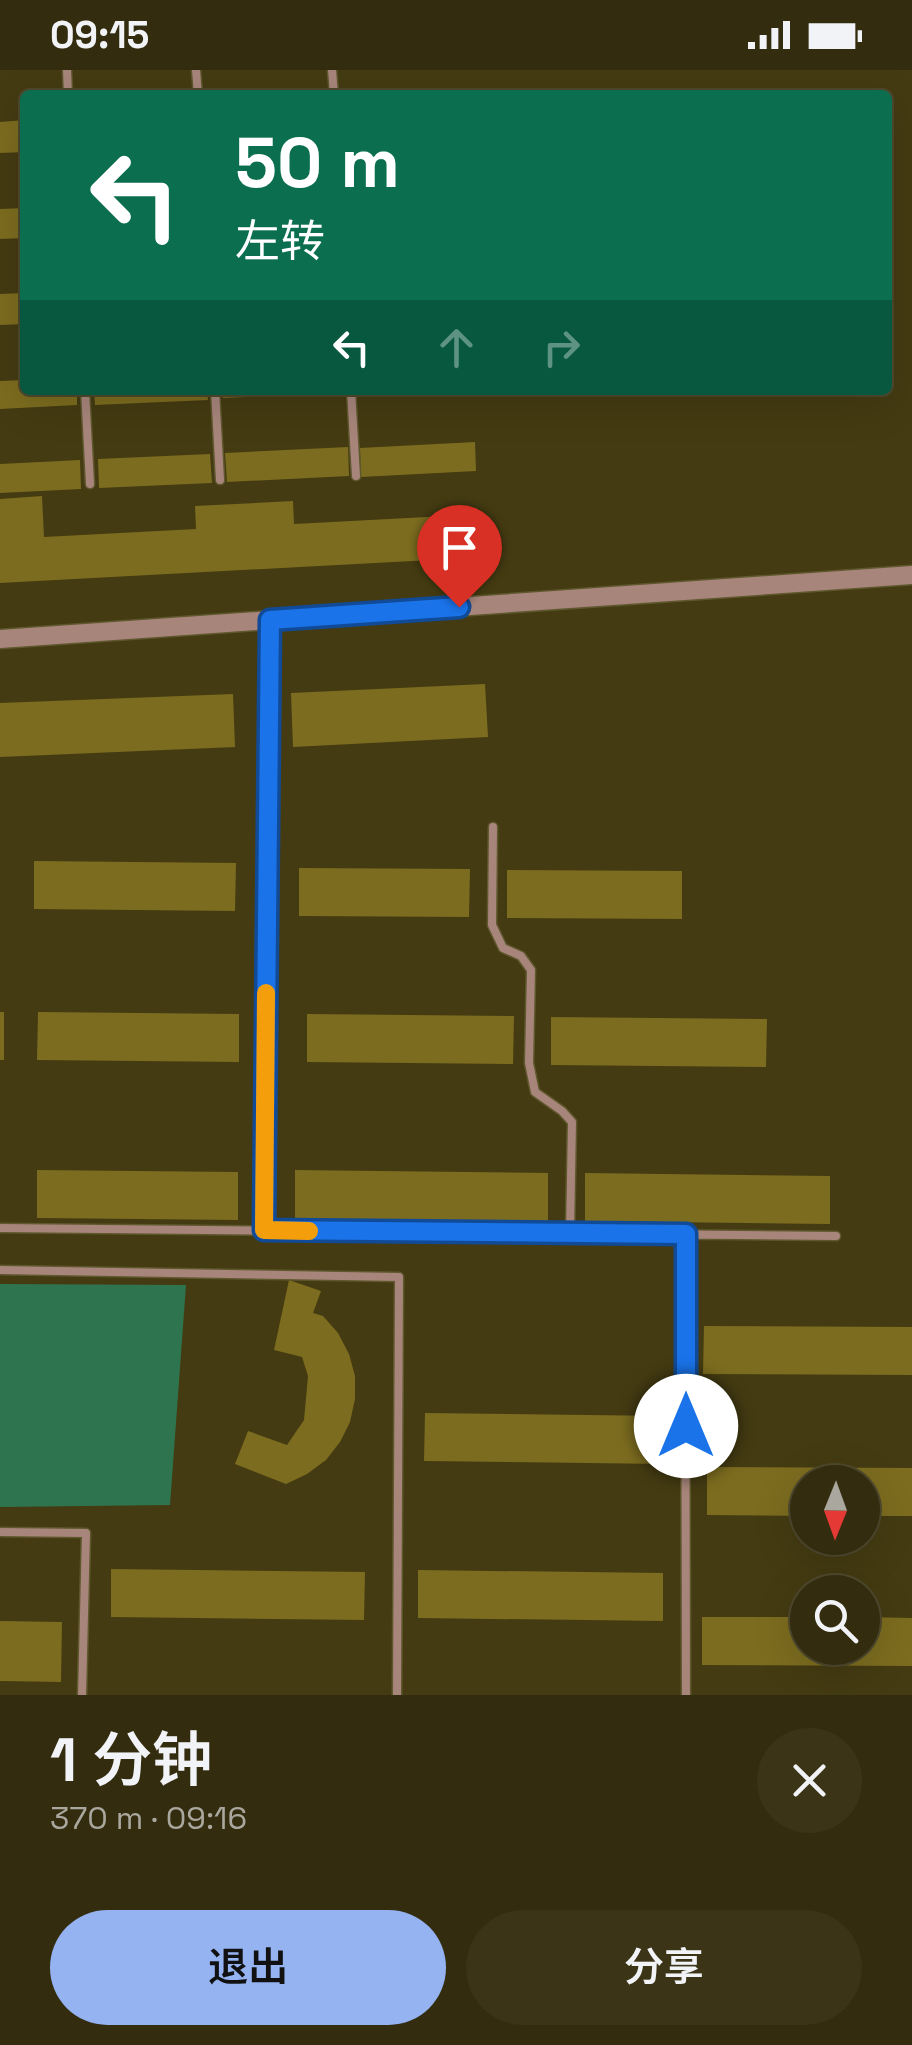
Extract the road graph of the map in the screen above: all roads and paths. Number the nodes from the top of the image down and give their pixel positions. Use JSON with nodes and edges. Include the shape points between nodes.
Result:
{"nodes":[{"id":1,"x":85,"y":395,"type":"edge"},
{"id":2,"x":215,"y":395,"type":"edge"},
{"id":3,"x":351,"y":395,"type":"edge"},
{"id":4,"x":356,"y":476,"type":"dead end"},
{"id":5,"x":220,"y":480,"type":"dead end"},
{"id":6,"x":90,"y":484,"type":"dead end"},
{"id":7,"x":912,"y":576,"type":"edge"},
{"id":8,"x":270,"y":620,"type":"junction"},
{"id":9,"x":0,"y":639,"type":"edge"},
{"id":10,"x":493,"y":827,"type":"dead end"},
{"id":11,"x":0,"y":1228,"type":"edge"},
{"id":12,"x":264,"y":1230,"type":"junction"},
{"id":13,"x":570,"y":1233,"type":"junction"},
{"id":14,"x":686,"y":1234,"type":"junction"},
{"id":15,"x":836,"y":1236,"type":"dead end"},
{"id":16,"x":0,"y":1270,"type":"edge"},
{"id":17,"x":0,"y":1532,"type":"edge"},
{"id":18,"x":82,"y":1695,"type":"edge"},
{"id":19,"x":397,"y":1695,"type":"edge"},
{"id":20,"x":686,"y":1695,"type":"edge"}],
"edges":[{"from":1,"to":6,"type":"lane"},
{"from":2,"to":5,"type":"lane"},
{"from":3,"to":4,"type":"lane"},
{"from":7,"to":8,"type":"street"},
{"from":8,"to":9,"type":"street"},
{"from":8,"to":12,"type":"lane"},
{"from":10,"to":13,"type":"lane","via":[[492,925],[503,948],[521,956],[530,970],[535,1092],[572,1122]]},
{"from":11,"to":12,"type":"lane"},
{"from":12,"to":13,"type":"lane"},
{"from":13,"to":14,"type":"lane"},
{"from":14,"to":15,"type":"lane"},
{"from":14,"to":20,"type":"lane"},
{"from":16,"to":19,"type":"lane","via":[[399,1276]]},
{"from":17,"to":18,"type":"lane","via":[[86,1533]]}]}
